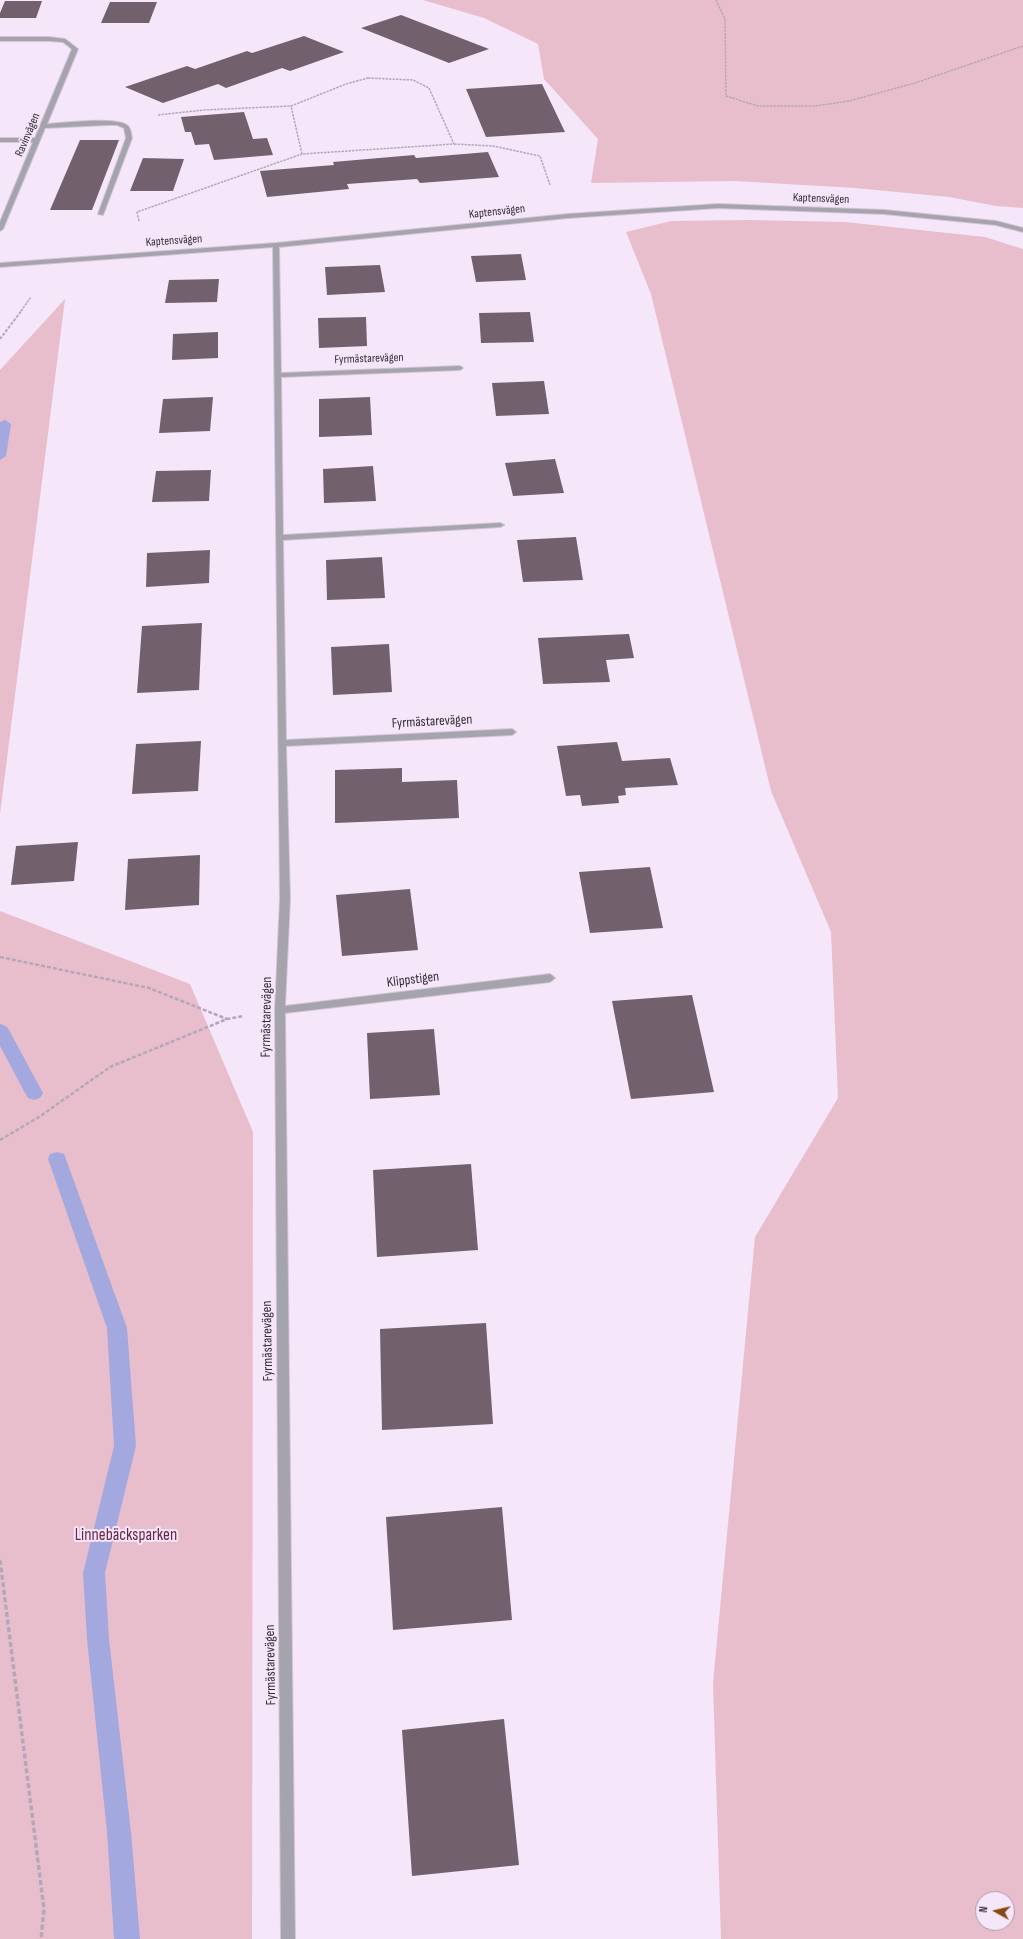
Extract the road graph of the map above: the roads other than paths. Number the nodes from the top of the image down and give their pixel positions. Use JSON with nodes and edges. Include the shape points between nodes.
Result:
{"nodes":[{"id":1,"x":0,"y":39,"type":"edge"},
{"id":2,"x":44,"y":126,"type":"junction"},
{"id":3,"x":0,"y":140,"type":"edge"},
{"id":4,"x":37,"y":140,"type":"junction"},
{"id":5,"x":101,"y":214,"type":"dead end"},
{"id":6,"x":0,"y":229,"type":"edge"},
{"id":7,"x":1023,"y":230,"type":"edge"},
{"id":8,"x":276,"y":245,"type":"junction"},
{"id":9,"x":0,"y":265,"type":"edge"},
{"id":10,"x":460,"y":368,"type":"dead end"},
{"id":11,"x":278,"y":375,"type":"junction"},
{"id":12,"x":500,"y":526,"type":"dead end"},
{"id":13,"x":280,"y":538,"type":"junction"},
{"id":14,"x":512,"y":732,"type":"dead end"},
{"id":15,"x":282,"y":743,"type":"junction"},
{"id":16,"x":550,"y":978,"type":"dead end"},
{"id":17,"x":280,"y":1010,"type":"junction"},
{"id":18,"x":288,"y":1939,"type":"edge"}],
"edges":[{"from":1,"to":2,"type":"street","name":"Ravinvägen","via":[[60,40],[75,49]]},
{"from":2,"to":4,"type":"street","name":"Ravinvägen"},
{"from":2,"to":5,"type":"street","via":[[105,124],[123,125],[128,129],[129,138]]},
{"from":3,"to":4,"type":"street"},
{"from":4,"to":6,"type":"street","name":"Ravinvägen"},
{"from":7,"to":8,"type":"street","name":"Kaptensvägen","via":[[996,223],[884,212],[718,206],[568,216]]},
{"from":8,"to":9,"type":"street","name":"Kaptensvägen"},
{"from":8,"to":11,"type":"street","name":"Fyrmästarevägen"},
{"from":10,"to":11,"type":"street","name":"Fyrmästarevägen"},
{"from":11,"to":13,"type":"street","name":"Fyrmästarevägen"},
{"from":12,"to":13,"type":"street"},
{"from":13,"to":15,"type":"street","name":"Fyrmästarevägen"},
{"from":14,"to":15,"type":"street","name":"Fyrmästarevägen"},
{"from":15,"to":17,"type":"street","name":"Fyrmästarevägen","via":[[285,899]]},
{"from":16,"to":17,"type":"street","name":"Klippstigen"},
{"from":17,"to":18,"type":"street","name":"Fyrmästarevägen"}]}
